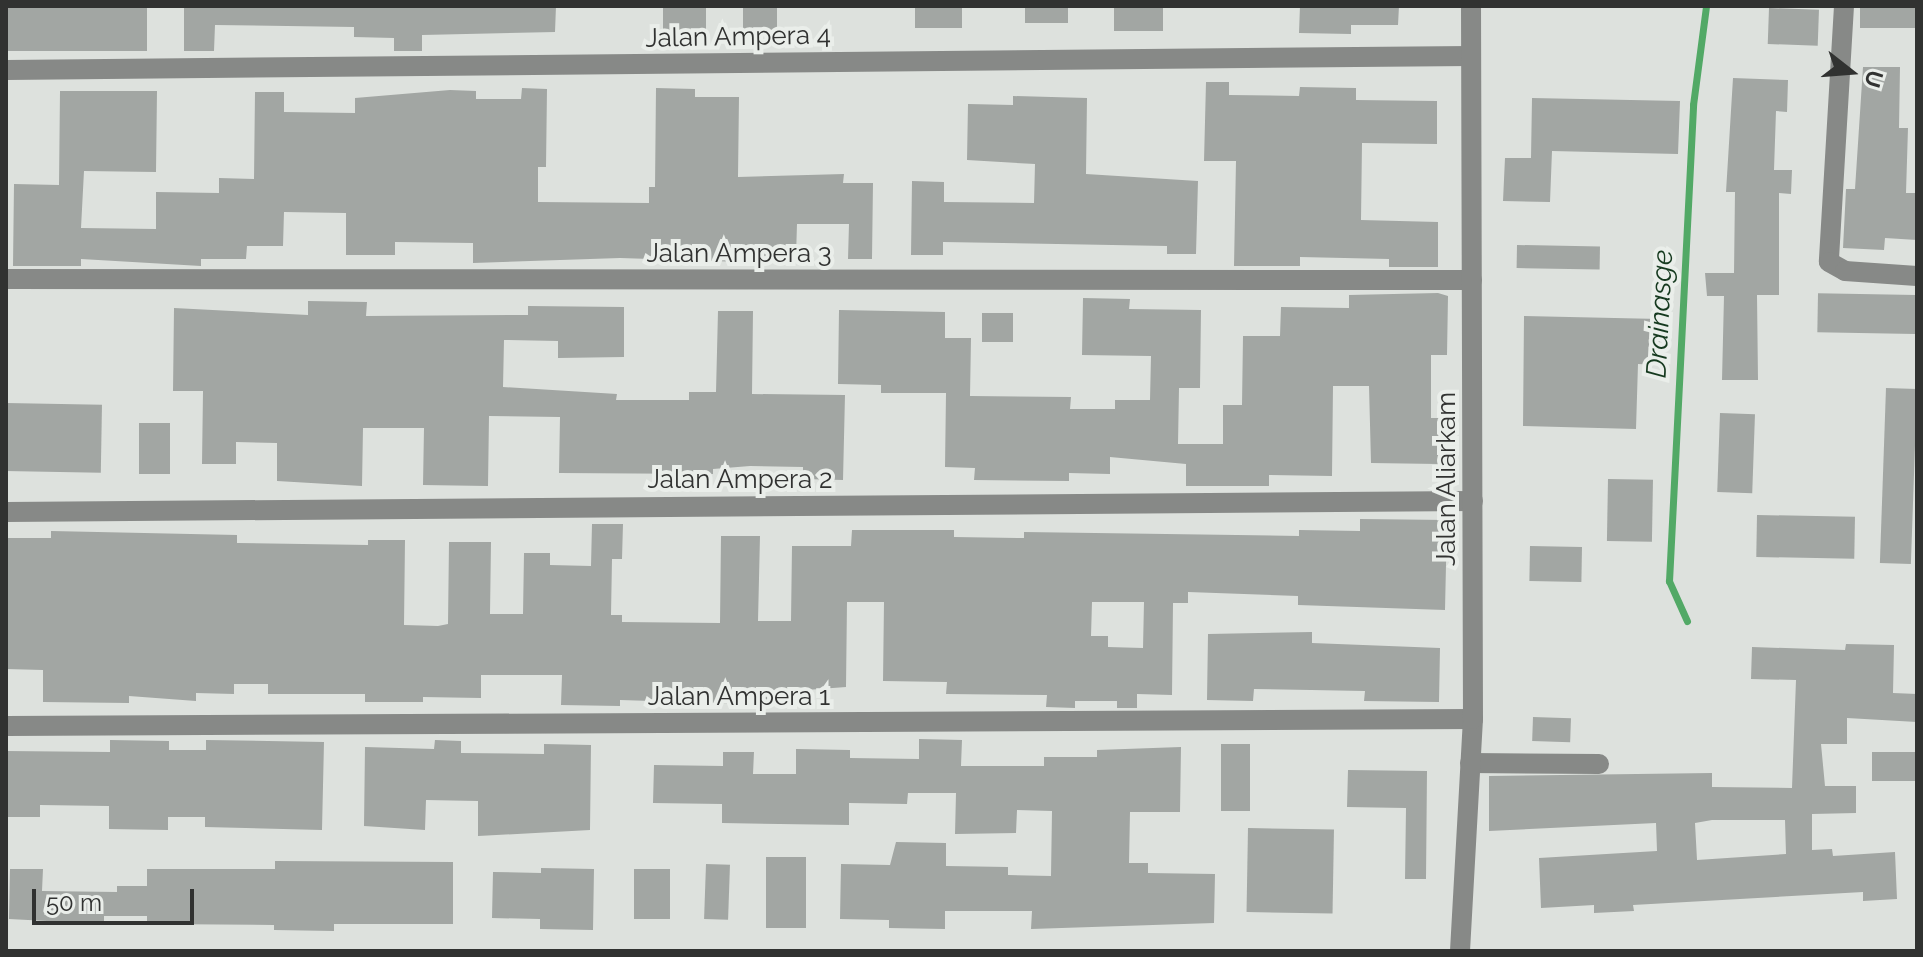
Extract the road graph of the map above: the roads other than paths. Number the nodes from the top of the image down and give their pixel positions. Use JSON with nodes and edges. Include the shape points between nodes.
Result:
{"nodes":[{"id":1,"x":1471,"y":6,"type":"edge"},
{"id":2,"x":1844,"y":6,"type":"edge"},
{"id":3,"x":1471,"y":56,"type":"junction"},
{"id":4,"x":6,"y":70,"type":"edge"},
{"id":5,"x":1917,"y":276,"type":"edge"},
{"id":6,"x":6,"y":279,"type":"edge"},
{"id":7,"x":1472,"y":280,"type":"junction"},
{"id":8,"x":1473,"y":501,"type":"junction"},
{"id":9,"x":6,"y":512,"type":"edge"},
{"id":10,"x":1473,"y":719,"type":"junction"},
{"id":11,"x":6,"y":726,"type":"edge"},
{"id":12,"x":1470,"y":763,"type":"junction"},
{"id":13,"x":1599,"y":764,"type":"dead end"},
{"id":14,"x":1460,"y":951,"type":"edge"}],
"edges":[{"from":1,"to":3,"type":"street","name":"Jalan Aliarkam"},
{"from":2,"to":5,"type":"street","via":[[1829,262],[1845,271]]},
{"from":3,"to":4,"type":"street","name":"Jalan Ampera 4"},
{"from":3,"to":7,"type":"street","name":"Jalan Aliarkam"},
{"from":6,"to":7,"type":"street","name":"Jalan Ampera 3"},
{"from":7,"to":8,"type":"street","name":"Jalan Aliarkam"},
{"from":8,"to":9,"type":"street","name":"Jalan Ampera 2"},
{"from":8,"to":10,"type":"street","name":"Jalan Aliarkam"},
{"from":10,"to":11,"type":"street","name":"Jalan Ampera 1"},
{"from":10,"to":12,"type":"street","name":"Jalan Aliarkam"},
{"from":12,"to":13,"type":"street"},
{"from":12,"to":14,"type":"street","name":"Jalan Aliarkam"}]}
